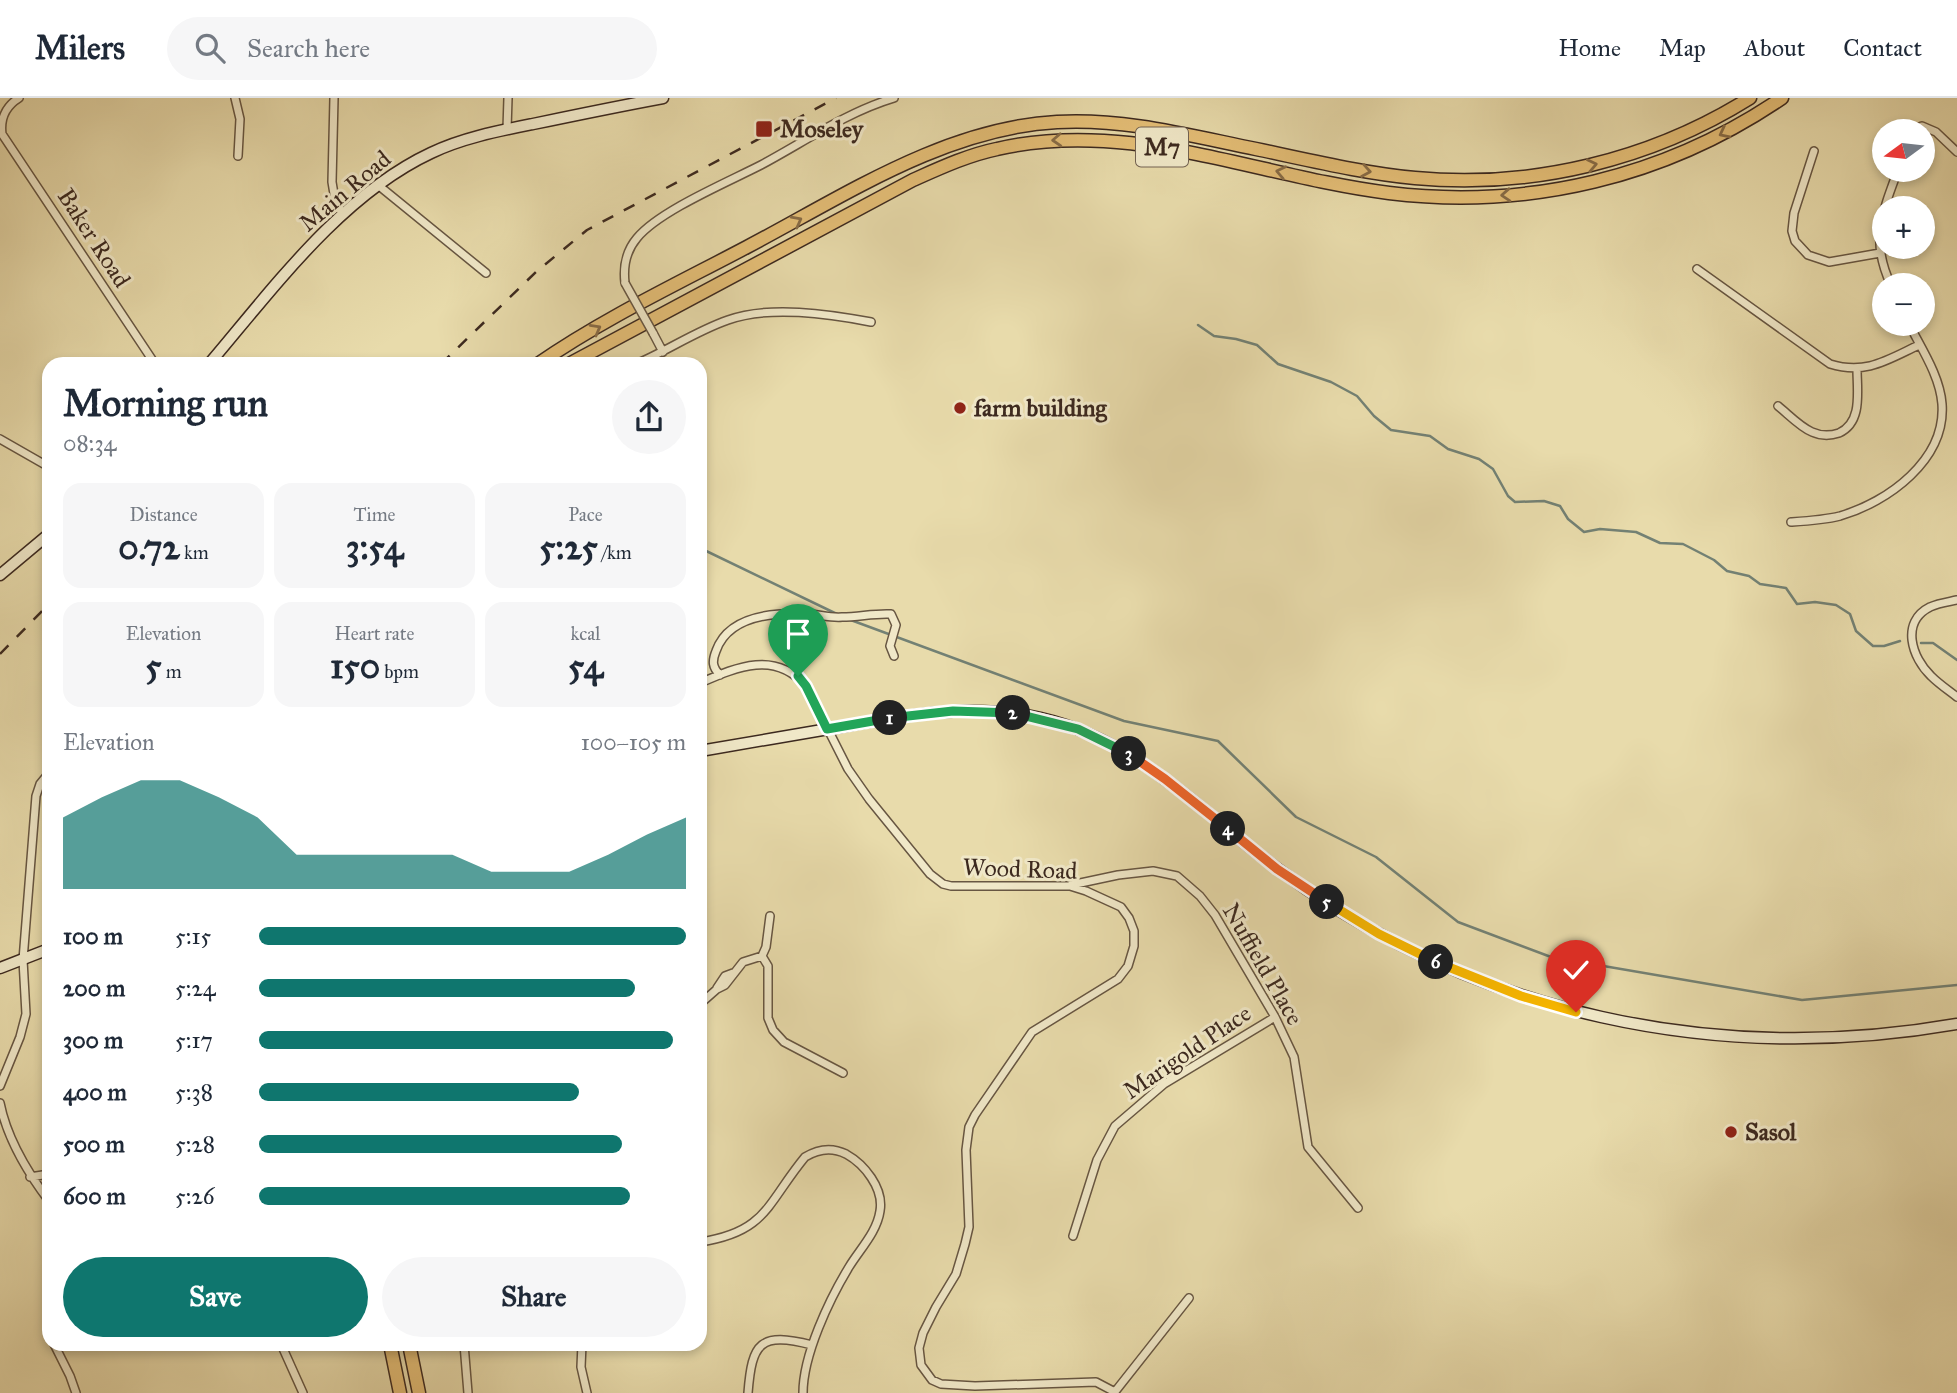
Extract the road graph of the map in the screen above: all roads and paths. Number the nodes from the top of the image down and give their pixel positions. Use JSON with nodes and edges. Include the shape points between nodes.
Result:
{"nodes":[{"id":1,"x":19,"y":98,"type":"edge"},
{"id":2,"x":235,"y":98,"type":"edge"},
{"id":3,"x":334,"y":98,"type":"edge"},
{"id":4,"x":508,"y":98,"type":"edge"},
{"id":5,"x":663,"y":98,"type":"edge"},
{"id":6,"x":894,"y":98,"type":"edge"},
{"id":7,"x":1744,"y":98,"type":"edge"},
{"id":8,"x":1750,"y":98,"type":"edge"},
{"id":9,"x":1782,"y":98,"type":"edge"},
{"id":10,"x":1720,"y":117,"type":"junction"},
{"id":11,"x":507,"y":129,"type":"junction"},
{"id":12,"x":1936,"y":133,"type":"edge"},
{"id":13,"x":1814,"y":151,"type":"dead end"},
{"id":14,"x":1957,"y":152,"type":"edge"},
{"id":15,"x":238,"y":156,"type":"dead end"},
{"id":16,"x":378,"y":185,"type":"junction"},
{"id":17,"x":344,"y":215,"type":"junction"},
{"id":18,"x":1872,"y":255,"type":"edge"},
{"id":19,"x":1697,"y":269,"type":"dead end"},
{"id":20,"x":486,"y":273,"type":"dead end"},
{"id":21,"x":871,"y":322,"type":"dead end"},
{"id":22,"x":1915,"y":336,"type":"edge"},
{"id":23,"x":1919,"y":345,"type":"junction"},
{"id":24,"x":663,"y":352,"type":"junction"},
{"id":25,"x":150,"y":357,"type":"edge"},
{"id":26,"x":215,"y":357,"type":"edge"},
{"id":27,"x":549,"y":357,"type":"edge"},
{"id":28,"x":582,"y":357,"type":"edge"},
{"id":29,"x":652,"y":357,"type":"edge"},
{"id":30,"x":1857,"y":369,"type":"junction"},
{"id":31,"x":1778,"y":406,"type":"dead end"},
{"id":32,"x":0,"y":439,"type":"edge"},
{"id":33,"x":42,"y":463,"type":"edge"},
{"id":34,"x":1791,"y":522,"type":"dead end"},
{"id":35,"x":42,"y":540,"type":"edge"},
{"id":36,"x":0,"y":575,"type":"edge"},
{"id":37,"x":1957,"y":600,"type":"edge"},
{"id":38,"x":894,"y":656,"type":"dead end"},
{"id":39,"x":720,"y":675,"type":"junction"},
{"id":40,"x":707,"y":680,"type":"edge"},
{"id":41,"x":1957,"y":697,"type":"edge"},
{"id":42,"x":827,"y":729,"type":"junction"},
{"id":43,"x":707,"y":750,"type":"edge"},
{"id":44,"x":42,"y":782,"type":"edge"},
{"id":45,"x":1070,"y":886,"type":"junction"},
{"id":46,"x":770,"y":916,"type":"dead end"},
{"id":47,"x":42,"y":952,"type":"edge"},
{"id":48,"x":762,"y":956,"type":"junction"},
{"id":49,"x":23,"y":960,"type":"junction"},
{"id":50,"x":0,"y":968,"type":"edge"},
{"id":51,"x":707,"y":998,"type":"edge"},
{"id":52,"x":1275,"y":1017,"type":"junction"},
{"id":53,"x":1957,"y":1024,"type":"edge"},
{"id":54,"x":843,"y":1073,"type":"dead end"},
{"id":55,"x":0,"y":1086,"type":"edge"},
{"id":56,"x":0,"y":1103,"type":"edge"},
{"id":57,"x":42,"y":1175,"type":"edge"},
{"id":58,"x":30,"y":1177,"type":"junction"},
{"id":59,"x":42,"y":1192,"type":"edge"},
{"id":60,"x":1358,"y":1208,"type":"dead end"},
{"id":61,"x":1073,"y":1236,"type":"dead end"},
{"id":62,"x":707,"y":1240,"type":"edge"},
{"id":63,"x":1189,"y":1298,"type":"dead end"},
{"id":64,"x":812,"y":1345,"type":"junction"},
{"id":65,"x":58,"y":1351,"type":"edge"},
{"id":66,"x":284,"y":1351,"type":"edge"},
{"id":67,"x":391,"y":1351,"type":"edge"},
{"id":68,"x":411,"y":1351,"type":"edge"},
{"id":69,"x":465,"y":1351,"type":"edge"},
{"id":70,"x":582,"y":1351,"type":"edge"},
{"id":71,"x":1114,"y":1392,"type":"edge"},
{"id":72,"x":76,"y":1393,"type":"edge"},
{"id":73,"x":303,"y":1393,"type":"edge"},
{"id":74,"x":400,"y":1393,"type":"edge"},
{"id":75,"x":419,"y":1393,"type":"edge"},
{"id":76,"x":468,"y":1393,"type":"edge"},
{"id":77,"x":587,"y":1393,"type":"edge"},
{"id":78,"x":748,"y":1393,"type":"edge"},
{"id":79,"x":803,"y":1393,"type":"edge"}],
"edges":[{"from":1,"to":25,"type":"street","name":"Baker Road","via":[[6,111],[2,134]]},
{"from":2,"to":15,"type":"street","via":[[240,119]]},
{"from":3,"to":17,"type":"street","via":[[332,182]]},
{"from":4,"to":11,"type":"street"},
{"from":5,"to":11,"type":"street","name":"Main Road"},
{"from":6,"to":24,"type":"street","bridge":true,"via":[[713,189],[638,236],[624,265],[625,283]]},
{"from":7,"to":10,"type":"highway"},
{"from":8,"to":10,"type":"highway","number":"M7"},
{"from":9,"to":28,"type":"highway","number":"M7","one_way":true,"via":[[1709,141],[1645,168],[1574,187],[1483,197],[1387,193],[1127,142],[1058,140],[996,149],[913,180]]},
{"from":27,"to":10,"type":"highway","number":"M7","one_way":true,"via":[[893,170],[985,134],[1057,122],[1141,126],[1375,173],[1452,181],[1509,178],[1601,163]]},
{"from":11,"to":16,"type":"street","name":"Main Road","via":[[433,152]]},
{"from":12,"to":14,"type":"street"},
{"from":13,"to":18,"type":"street","via":[[1794,214],[1795,241],[1808,255],[1829,262]]},
{"from":16,"to":17,"type":"street","name":"Main Road"},
{"from":16,"to":20,"type":"street"},
{"from":17,"to":26,"type":"street","name":"Main Road"},
{"from":19,"to":30,"type":"street","via":[[1819,357]]},
{"from":21,"to":24,"type":"street","via":[[832,315],[756,313],[729,319]]},
{"from":22,"to":23,"type":"street"},
{"from":23,"to":30,"type":"street"},
{"from":23,"to":34,"type":"street","via":[[1942,401],[1940,427],[1927,456],[1876,501],[1838,516]]},
{"from":24,"to":29,"type":"street"},
{"from":30,"to":31,"type":"street","via":[[1856,414],[1838,433],[1810,432]]},
{"from":32,"to":33,"type":"street"},
{"from":35,"to":36,"type":"street"},
{"from":37,"to":41,"type":"street","via":[[1924,611],[1915,624],[1911,645],[1921,666]]},
{"from":38,"to":39,"type":"street","via":[[890,646],[896,625],[891,614],[788,614],[739,624],[718,644],[713,664]]},
{"from":39,"to":40,"type":"street","name":"Wood Road"},
{"from":39,"to":42,"type":"street","name":"Wood Road","via":[[755,665],[789,670],[806,686]]},
{"from":42,"to":43,"type":"street"},
{"from":42,"to":45,"type":"street","name":"Wood Road","via":[[863,791],[943,884]]},
{"from":42,"to":53,"type":"street","via":[[973,710],[1020,714],[1078,729],[1141,761],[1277,869],[1379,934],[1466,975],[1576,1012],[1692,1034],[1772,1039],[1859,1037]]},
{"from":44,"to":49,"type":"street"},
{"from":45,"to":52,"type":"street","name":"Nuffield Place","via":[[1142,871],[1177,877],[1215,915]]},
{"from":45,"to":71,"type":"street","name":"Wood Road","via":[[1121,907],[1134,931],[1132,957],[1118,979],[1032,1032],[975,1115],[966,1150],[969,1227],[962,1258],[923,1333],[919,1357],[925,1373],[941,1384],[1096,1382]]},
{"from":46,"to":48,"type":"street"},
{"from":47,"to":49,"type":"street"},
{"from":48,"to":51,"type":"street","via":[[743,962]]},
{"from":48,"to":54,"type":"street","via":[[768,965],[768,1018],[773,1030],[784,1042]]},
{"from":49,"to":50,"type":"street"},
{"from":49,"to":55,"type":"street","via":[[24,1025]]},
{"from":52,"to":60,"type":"street","name":"Nuffield Place","via":[[1297,1064],[1308,1147]]},
{"from":52,"to":61,"type":"street","name":"Marigold Place","via":[[1164,1084],[1115,1126],[1097,1160]]},
{"from":56,"to":58,"type":"street"},
{"from":57,"to":58,"type":"street"},
{"from":58,"to":59,"type":"street"},
{"from":62,"to":64,"type":"street","via":[[750,1227],[813,1152],[839,1151],[862,1166],[878,1190],[878,1221],[840,1284]]},
{"from":63,"to":71,"type":"street"},
{"from":64,"to":78,"type":"street","via":[[787,1338],[758,1348],[750,1367]]},
{"from":64,"to":79,"type":"street","via":[[803,1373]]},
{"from":65,"to":72,"type":"street"},
{"from":66,"to":73,"type":"street"},
{"from":67,"to":74,"type":"highway"},
{"from":68,"to":75,"type":"highway"},
{"from":69,"to":76,"type":"street"},
{"from":70,"to":77,"type":"street"}]}
